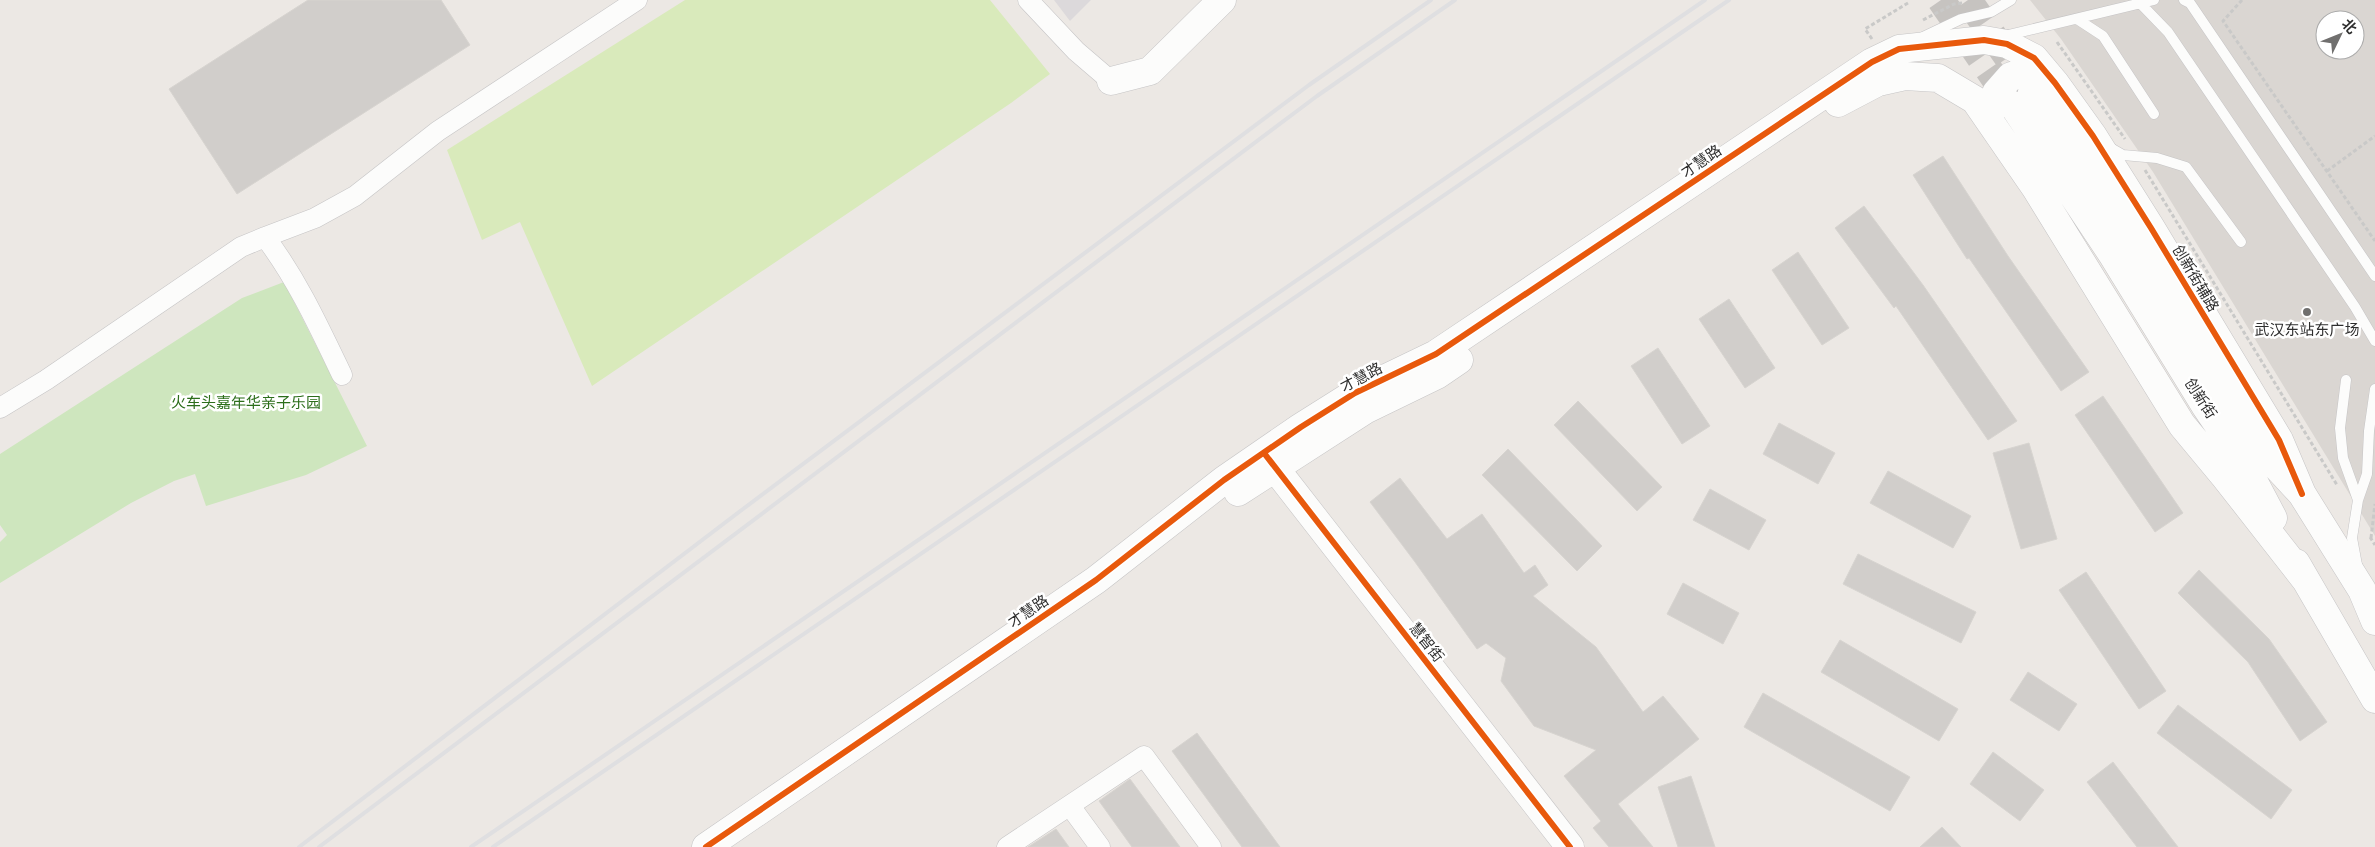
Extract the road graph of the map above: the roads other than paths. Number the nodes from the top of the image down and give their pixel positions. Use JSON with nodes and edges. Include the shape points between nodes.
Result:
{"nodes":[{"id":1,"x":637,"y":0,"type":"edge"},
{"id":2,"x":1028,"y":0,"type":"edge"},
{"id":3,"x":1195,"y":0,"type":"edge"},
{"id":4,"x":1222,"y":0,"type":"edge"},
{"id":5,"x":2011,"y":0,"type":"edge"},
{"id":6,"x":2154,"y":0,"type":"edge"},
{"id":7,"x":2184,"y":0,"type":"edge"},
{"id":8,"x":2140,"y":3,"type":"junction"},
{"id":9,"x":2076,"y":19,"type":"junction"},
{"id":10,"x":1984,"y":40,"type":"junction"},
{"id":11,"x":1899,"y":49,"type":"junction"},
{"id":12,"x":1111,"y":81,"type":"junction"},
{"id":13,"x":2033,"y":93,"type":"junction"},
{"id":14,"x":2154,"y":114,"type":"dead end"},
{"id":15,"x":1989,"y":119,"type":"junction"},
{"id":16,"x":2093,"y":136,"type":"junction"},
{"id":17,"x":265,"y":237,"type":"junction"},
{"id":18,"x":2241,"y":242,"type":"dead end"},
{"id":19,"x":2375,"y":276,"type":"edge"},
{"id":20,"x":2375,"y":341,"type":"edge"},
{"id":21,"x":342,"y":374,"type":"dead end"},
{"id":22,"x":2346,"y":380,"type":"dead end"},
{"id":23,"x":2375,"y":389,"type":"edge"},
{"id":24,"x":0,"y":408,"type":"edge"},
{"id":25,"x":1264,"y":464,"type":"junction"},
{"id":26,"x":2302,"y":494,"type":"junction"},
{"id":27,"x":2358,"y":500,"type":"junction"},
{"id":28,"x":2305,"y":579,"type":"junction"},
{"id":29,"x":2369,"y":597,"type":"edge"},
{"id":30,"x":2375,"y":621,"type":"edge"},
{"id":31,"x":2375,"y":699,"type":"edge"},
{"id":32,"x":1070,"y":806,"type":"junction"},
{"id":33,"x":706,"y":847,"type":"edge"},
{"id":34,"x":738,"y":847,"type":"edge"},
{"id":35,"x":1006,"y":847,"type":"edge"},
{"id":36,"x":1100,"y":847,"type":"edge"},
{"id":37,"x":1211,"y":847,"type":"edge"},
{"id":38,"x":1556,"y":847,"type":"edge"},
{"id":39,"x":1570,"y":847,"type":"edge"}],
"edges":[{"from":1,"to":17,"type":"street","via":[[438,131],[355,196],[315,218]]},
{"from":2,"to":12,"type":"street"},
{"from":3,"to":12,"type":"street"},
{"from":4,"to":12,"type":"street","via":[[1150,71]]},
{"from":5,"to":11,"type":"lane","via":[[1991,12],[1961,19]]},
{"from":6,"to":8,"type":"lane"},
{"from":7,"to":19,"type":"lane","via":[[2190,3]]},
{"from":8,"to":9,"type":"lane"},
{"from":8,"to":20,"type":"lane","via":[[2168,32]]},
{"from":9,"to":10,"type":"lane"},
{"from":9,"to":14,"type":"lane","via":[[2103,36]]},
{"from":10,"to":11,"type":"street","name":"才慧路"},
{"from":10,"to":13,"type":"street","name":"才慧路","via":[[2007,44],[2034,58]]},
{"from":11,"to":25,"type":"street","name":"才慧路","via":[[1872,62],[1436,354],[1355,393]]},
{"from":13,"to":15,"type":"street","via":[[2030,71],[2010,76],[1996,93]]},
{"from":13,"to":16,"type":"street","name":"创新街辅路"},
{"from":13,"to":26,"type":"street","name":"创新街","via":[[2265,454]]},
{"from":13,"to":28,"type":"street","name":"创新街","via":[[2107,246],[2244,463]]},
{"from":15,"to":25,"type":"street","name":"才慧路","via":[[1975,100],[1938,78],[1905,76],[1878,82],[1843,100],[1437,375]]},
{"from":15,"to":28,"type":"street","via":[[2088,270],[2182,425]]},
{"from":16,"to":18,"type":"lane","via":[[2123,155],[2157,158],[2186,167]]},
{"from":16,"to":26,"type":"street","name":"创新街辅路","via":[[2279,440]]},
{"from":17,"to":21,"type":"street","via":[[308,304]]},
{"from":17,"to":24,"type":"street","via":[[241,247]]},
{"from":22,"to":27,"type":"lane","via":[[2340,428],[2343,458]]},
{"from":23,"to":27,"type":"lane","via":[[2367,474]]},
{"from":25,"to":33,"type":"street","name":"才慧路"},
{"from":25,"to":34,"type":"street","name":"才慧路","via":[[1236,493],[1104,595]]},
{"from":25,"to":38,"type":"street","name":"慧智街"},
{"from":25,"to":39,"type":"street","name":"慧智街"},
{"from":26,"to":29,"type":"street","name":"创新街"},
{"from":27,"to":29,"type":"lane","via":[[2352,538]]},
{"from":28,"to":31,"type":"street","name":"创新街"},
{"from":29,"to":30,"type":"street","name":"创新街"},
{"from":32,"to":35,"type":"street"},
{"from":32,"to":36,"type":"street"},
{"from":32,"to":37,"type":"street","via":[[1144,756]]}]}
